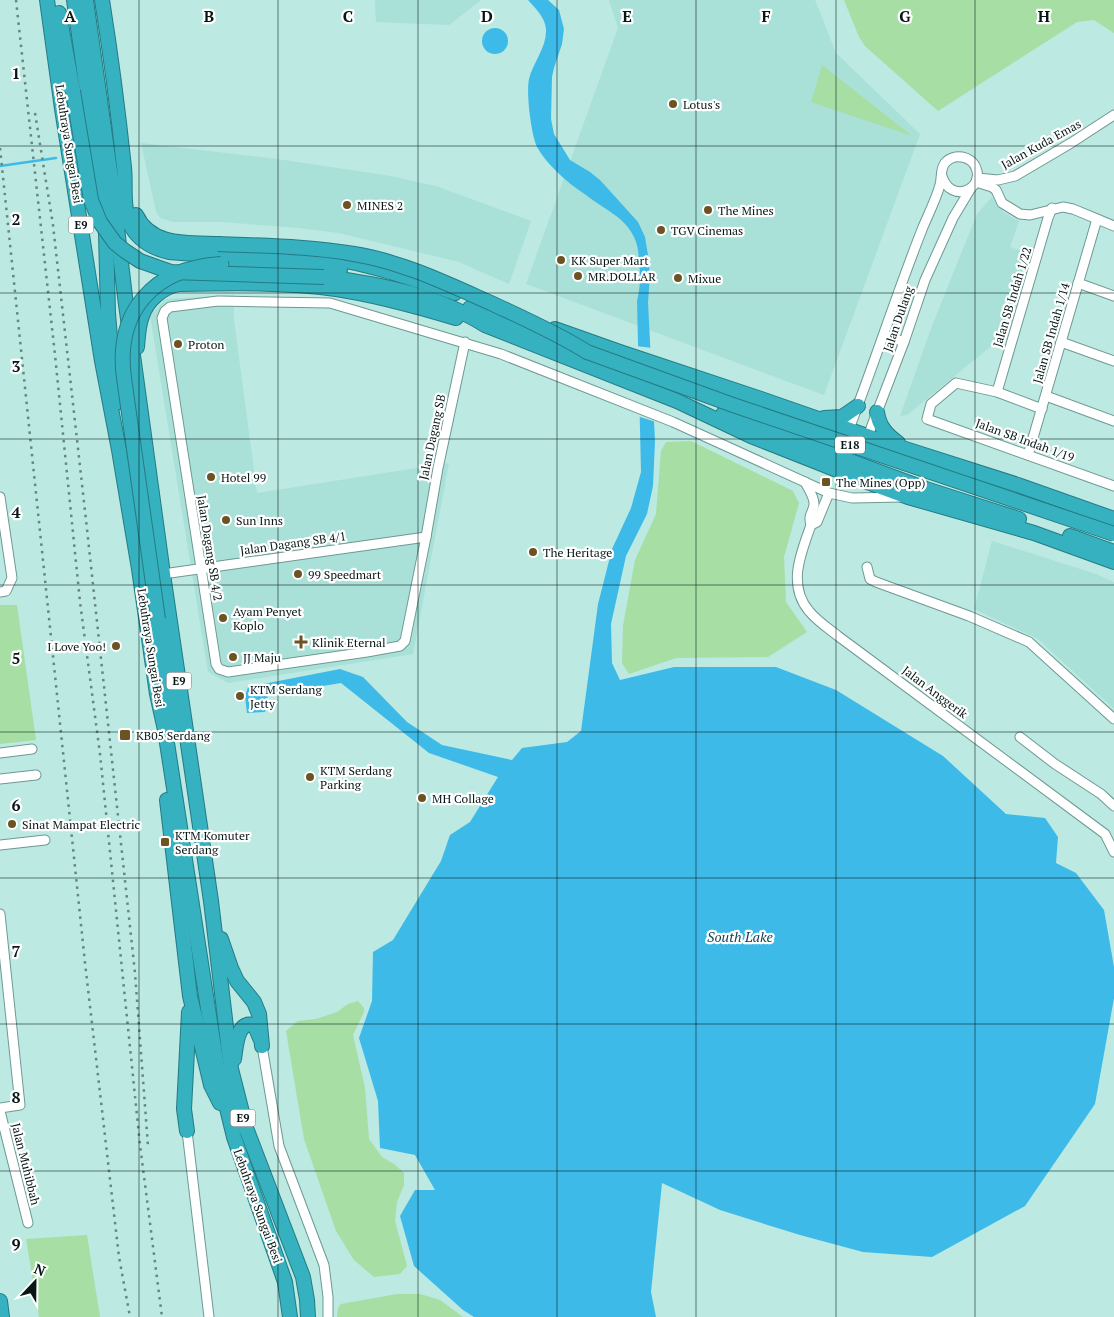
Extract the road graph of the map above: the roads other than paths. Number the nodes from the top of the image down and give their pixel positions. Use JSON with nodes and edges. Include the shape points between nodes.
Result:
{"nodes":[{"id":1,"x":48,"y":0,"type":"edge"},
{"id":2,"x":57,"y":0,"type":"edge"},
{"id":3,"x":66,"y":0,"type":"edge"},
{"id":4,"x":74,"y":0,"type":"edge"},
{"id":5,"x":86,"y":0,"type":"edge"},
{"id":6,"x":102,"y":0,"type":"edge"},
{"id":7,"x":96,"y":70,"type":"junction"},
{"id":8,"x":73,"y":91,"type":"junction"},
{"id":9,"x":1114,"y":116,"type":"edge"},
{"id":10,"x":124,"y":174,"type":"junction"},
{"id":11,"x":942,"y":176,"type":"junction"},
{"id":12,"x":975,"y":183,"type":"junction"},
{"id":13,"x":1052,"y":208,"type":"junction"},
{"id":14,"x":1097,"y":219,"type":"junction"},
{"id":15,"x":1114,"y":226,"type":"edge"},
{"id":16,"x":1078,"y":283,"type":"junction"},
{"id":17,"x":1114,"y":296,"type":"edge"},
{"id":18,"x":485,"y":325,"type":"junction"},
{"id":19,"x":885,"y":335,"type":"junction"},
{"id":20,"x":465,"y":342,"type":"junction"},
{"id":21,"x":904,"y":342,"type":"junction"},
{"id":22,"x":1061,"y":342,"type":"junction"},
{"id":23,"x":587,"y":352,"type":"junction"},
{"id":24,"x":1114,"y":361,"type":"edge"},
{"id":25,"x":136,"y":371,"type":"junction"},
{"id":26,"x":997,"y":392,"type":"junction"},
{"id":27,"x":1046,"y":396,"type":"junction"},
{"id":28,"x":676,"y":401,"type":"junction"},
{"id":29,"x":858,"y":406,"type":"junction"},
{"id":30,"x":1042,"y":409,"type":"junction"},
{"id":31,"x":877,"y":412,"type":"junction"},
{"id":32,"x":808,"y":416,"type":"junction"},
{"id":33,"x":1114,"y":421,"type":"edge"},
{"id":34,"x":849,"y":430,"type":"junction"},
{"id":35,"x":867,"y":436,"type":"junction"},
{"id":36,"x":799,"y":442,"type":"junction"},
{"id":37,"x":902,"y":448,"type":"junction"},
{"id":38,"x":119,"y":450,"type":"junction"},
{"id":39,"x":1028,"y":455,"type":"junction"},
{"id":40,"x":838,"y":457,"type":"junction"},
{"id":41,"x":857,"y":464,"type":"junction"},
{"id":42,"x":884,"y":474,"type":"junction"},
{"id":43,"x":805,"y":482,"type":"junction"},
{"id":44,"x":1114,"y":486,"type":"edge"},
{"id":45,"x":829,"y":493,"type":"junction"},
{"id":46,"x":0,"y":497,"type":"edge"},
{"id":47,"x":908,"y":497,"type":"junction"},
{"id":48,"x":1114,"y":519,"type":"edge"},
{"id":49,"x":2,"y":522,"type":"edge"},
{"id":50,"x":811,"y":526,"type":"junction"},
{"id":51,"x":1114,"y":534,"type":"edge"},
{"id":52,"x":426,"y":537,"type":"junction"},
{"id":53,"x":1114,"y":552,"type":"edge"},
{"id":54,"x":1114,"y":562,"type":"edge"},
{"id":55,"x":867,"y":567,"type":"dead end"},
{"id":56,"x":201,"y":568,"type":"junction"},
{"id":57,"x":163,"y":574,"type":"junction"},
{"id":58,"x":3,"y":592,"type":"edge"},
{"id":59,"x":220,"y":669,"type":"joint"},
{"id":60,"x":1114,"y":719,"type":"edge"},
{"id":61,"x":165,"y":730,"type":"junction"},
{"id":62,"x":1020,"y":737,"type":"dead end"},
{"id":63,"x":32,"y":750,"type":"dead end"},
{"id":64,"x":0,"y":753,"type":"edge"},
{"id":65,"x":36,"y":776,"type":"dead end"},
{"id":66,"x":172,"y":778,"type":"junction"},
{"id":67,"x":0,"y":779,"type":"edge"},
{"id":68,"x":1114,"y":806,"type":"edge"},
{"id":69,"x":45,"y":840,"type":"dead end"},
{"id":70,"x":0,"y":845,"type":"edge"},
{"id":71,"x":1114,"y":852,"type":"edge"},
{"id":72,"x":212,"y":910,"type":"junction"},
{"id":73,"x":0,"y":914,"type":"edge"},
{"id":74,"x":190,"y":996,"type":"junction"},
{"id":75,"x":262,"y":1046,"type":"junction"},
{"id":76,"x":231,"y":1069,"type":"junction"},
{"id":77,"x":211,"y":1085,"type":"junction"},
{"id":78,"x":0,"y":1109,"type":"edge"},
{"id":79,"x":230,"y":1126,"type":"junction"},
{"id":80,"x":187,"y":1131,"type":"junction"},
{"id":81,"x":28,"y":1223,"type":"dead end"},
{"id":82,"x":0,"y":1301,"type":"edge"},
{"id":83,"x":2,"y":1317,"type":"edge"},
{"id":84,"x":209,"y":1317,"type":"edge"},
{"id":85,"x":290,"y":1317,"type":"edge"},
{"id":86,"x":308,"y":1317,"type":"edge"},
{"id":87,"x":328,"y":1317,"type":"edge"}],
"edges":[{"from":1,"to":38,"type":"highway","name":"Lebuhraya Sungai Besi","number":"E9","via":[[62,109]]},
{"from":2,"to":8,"type":"highway"},
{"from":3,"to":8,"type":"highway","via":[[76,77]]},
{"from":4,"to":38,"type":"highway","via":[[104,215],[111,350],[122,424]]},
{"from":5,"to":7,"type":"highway","name":"Lebuhraya Sungai Besi","number":"E9"},
{"from":6,"to":7,"type":"highway"},
{"from":6,"to":10,"type":"highway"},
{"from":7,"to":25,"type":"highway","name":"Lebuhraya Sungai Besi","number":"E9"},
{"from":8,"to":18,"type":"highway","bridge":true,"via":[[91,200],[100,222],[116,243],[140,261],[171,272],[324,277],[372,284],[460,311]]},
{"from":9,"to":12,"type":"street","name":"Jalan Kuda Emas","via":[[1015,176]]},
{"from":10,"to":23,"type":"highway","bridge":true,"via":[[136,216],[145,229],[158,238],[182,243],[314,248],[383,260],[462,290]]},
{"from":10,"to":32,"type":"highway","via":[[125,205],[130,224],[139,237],[161,250],[310,256],[369,265]]},
{"from":11,"to":12,"type":"street","via":[[953,191],[959,192]]},
{"from":11,"to":12,"type":"street","via":[[943,166],[948,160],[960,156],[976,166]]},
{"from":11,"to":19,"type":"street","name":"Jalan Dulang"},
{"from":12,"to":13,"type":"street","via":[[992,187],[1002,203],[1020,214],[1030,215]]},
{"from":12,"to":21,"type":"street","name":"Jalan Dulang","via":[[953,218],[925,280]]},
{"from":13,"to":14,"type":"street","via":[[1073,209]]},
{"from":13,"to":26,"type":"street","name":"Jalan SB Indah 1/22"},
{"from":14,"to":15,"type":"street"},
{"from":14,"to":16,"type":"street","name":"Jalan SB Indah 1/14"},
{"from":16,"to":17,"type":"street"},
{"from":16,"to":22,"type":"street","name":"Jalan SB Indah 1/14"},
{"from":18,"to":25,"type":"highway","via":[[399,301],[336,289],[232,283],[172,285],[156,296],[141,317]]},
{"from":18,"to":28,"type":"highway","number":"E18"},
{"from":19,"to":21,"type":"street"},
{"from":19,"to":29,"type":"street","name":"Jalan Dulang"},
{"from":20,"to":43,"type":"street","via":[[673,422]]},
{"from":20,"to":52,"type":"street","name":"Jalan Dagang SB"},
{"from":20,"to":56,"type":"street","name":"Jalan Dagang SB 4/2","via":[[330,303],[218,300],[170,307],[164,311],[162,318]]},
{"from":21,"to":31,"type":"street","name":"Jalan Dulang"},
{"from":22,"to":24,"type":"street"},
{"from":22,"to":27,"type":"street","name":"Jalan SB Indah 1/14"},
{"from":23,"to":51,"type":"highway","number":"E18","bridge":true},
{"from":23,"to":66,"type":"highway","bridge":true,"via":[[422,290],[366,275],[316,268],[220,264],[192,267],[158,284],[138,305],[125,335],[122,356],[177,759]]},
{"from":25,"to":57,"type":"highway","name":"Lebuhraya Sungai Besi","number":"E9"},
{"from":26,"to":30,"type":"street"},
{"from":26,"to":39,"type":"street","name":"Jalan SB Indah 1/19","via":[[956,383],[931,404],[927,419]]},
{"from":27,"to":30,"type":"street","name":"Jalan SB Indah 1/14"},
{"from":27,"to":33,"type":"street"},
{"from":28,"to":36,"type":"highway","via":[[693,404]]},
{"from":28,"to":47,"type":"highway","number":"E18","via":[[751,436]]},
{"from":29,"to":32,"type":"highway","via":[[836,418]]},
{"from":29,"to":34,"type":"street","name":"Jalan Dulang"},
{"from":30,"to":39,"type":"street","name":"Jalan SB Indah 1/14"},
{"from":31,"to":35,"type":"street","name":"Jalan Dulang"},
{"from":31,"to":37,"type":"highway","via":[[886,434]]},
{"from":32,"to":34,"type":"highway"},
{"from":32,"to":36,"type":"highway","via":[[821,425],[821,434],[813,444]]},
{"from":34,"to":35,"type":"highway"},
{"from":34,"to":40,"type":"street","name":"Jalan Dulang"},
{"from":35,"to":37,"type":"highway"},
{"from":35,"to":41,"type":"street","name":"Jalan Dulang"},
{"from":36,"to":40,"type":"highway"},
{"from":37,"to":42,"type":"highway","via":[[884,449],[878,457]]},
{"from":37,"to":48,"type":"highway"},
{"from":38,"to":61,"type":"highway","name":"Lebuhraya Sungai Besi","number":"E9"},
{"from":39,"to":44,"type":"street","name":"Jalan SB Indah 1/19"},
{"from":40,"to":41,"type":"highway"},
{"from":41,"to":42,"type":"highway"},
{"from":42,"to":53,"type":"highway"},
{"from":43,"to":45,"type":"street"},
{"from":43,"to":50,"type":"street","name":"Jalan Anggerik","via":[[814,501],[809,518]]},
{"from":45,"to":47,"type":"street","via":[[852,498]]},
{"from":45,"to":50,"type":"street","name":"Jalan Anggerik","via":[[817,522]]},
{"from":46,"to":49,"type":"street"},
{"from":47,"to":54,"type":"highway","number":"E18","via":[[1034,533]]},
{"from":49,"to":58,"type":"street","via":[[12,578]]},
{"from":50,"to":71,"type":"street","name":"Jalan Anggerik","via":[[797,568],[800,598],[808,610],[846,642],[1105,834]]},
{"from":52,"to":56,"type":"street","name":"Jalan Dagang SB 4/1"},
{"from":52,"to":59,"type":"street","name":"Jalan Dagang SB","via":[[405,641],[400,646],[228,672]]},
{"from":55,"to":60,"type":"street","via":[[870,579],[876,582],[1029,642]]},
{"from":56,"to":57,"type":"street","name":"Jalan Dagang SB 4/1"},
{"from":56,"to":59,"type":"street","name":"Jalan Dagang SB 4/2","via":[[216,664]]},
{"from":57,"to":72,"type":"highway","name":"Lebuhraya Sungai Besi","number":"E9"},
{"from":61,"to":66,"type":"highway","name":"Lebuhraya Sungai Besi","number":"E9"},
{"from":61,"to":74,"type":"highway","via":[[162,753]]},
{"from":62,"to":68,"type":"street"},
{"from":63,"to":64,"type":"street"},
{"from":65,"to":67,"type":"street"},
{"from":66,"to":79,"type":"highway","name":"Lebuhraya Sungai Besi","number":"E9","via":[[217,1067]]},
{"from":69,"to":70,"type":"street"},
{"from":72,"to":75,"type":"highway","via":[[231,968],[259,1014]]},
{"from":72,"to":76,"type":"highway","name":"Lebuhraya Sungai Besi","number":"E9"},
{"from":73,"to":78,"type":"street","via":[[20,1105]]},
{"from":74,"to":77,"type":"highway"},
{"from":74,"to":80,"type":"highway","via":[[184,1109]]},
{"from":75,"to":76,"type":"highway","via":[[255,1026],[245,1025],[240,1031]]},
{"from":75,"to":87,"type":"street","via":[[279,1146],[324,1265]]},
{"from":76,"to":86,"type":"highway","name":"Lebuhraya Sungai Besi","number":"E9","via":[[246,1128],[303,1277]]},
{"from":77,"to":79,"type":"highway"},
{"from":77,"to":80,"type":"highway","via":[[204,1076],[194,1074],[188,1082]]},
{"from":78,"to":81,"type":"street","name":"Jalan Muhibbah"},
{"from":79,"to":85,"type":"highway","name":"Lebuhraya Sungai Besi","number":"E9","via":[[285,1282]]},
{"from":80,"to":84,"type":"street"},
{"from":82,"to":83,"type":"highway"}]}
